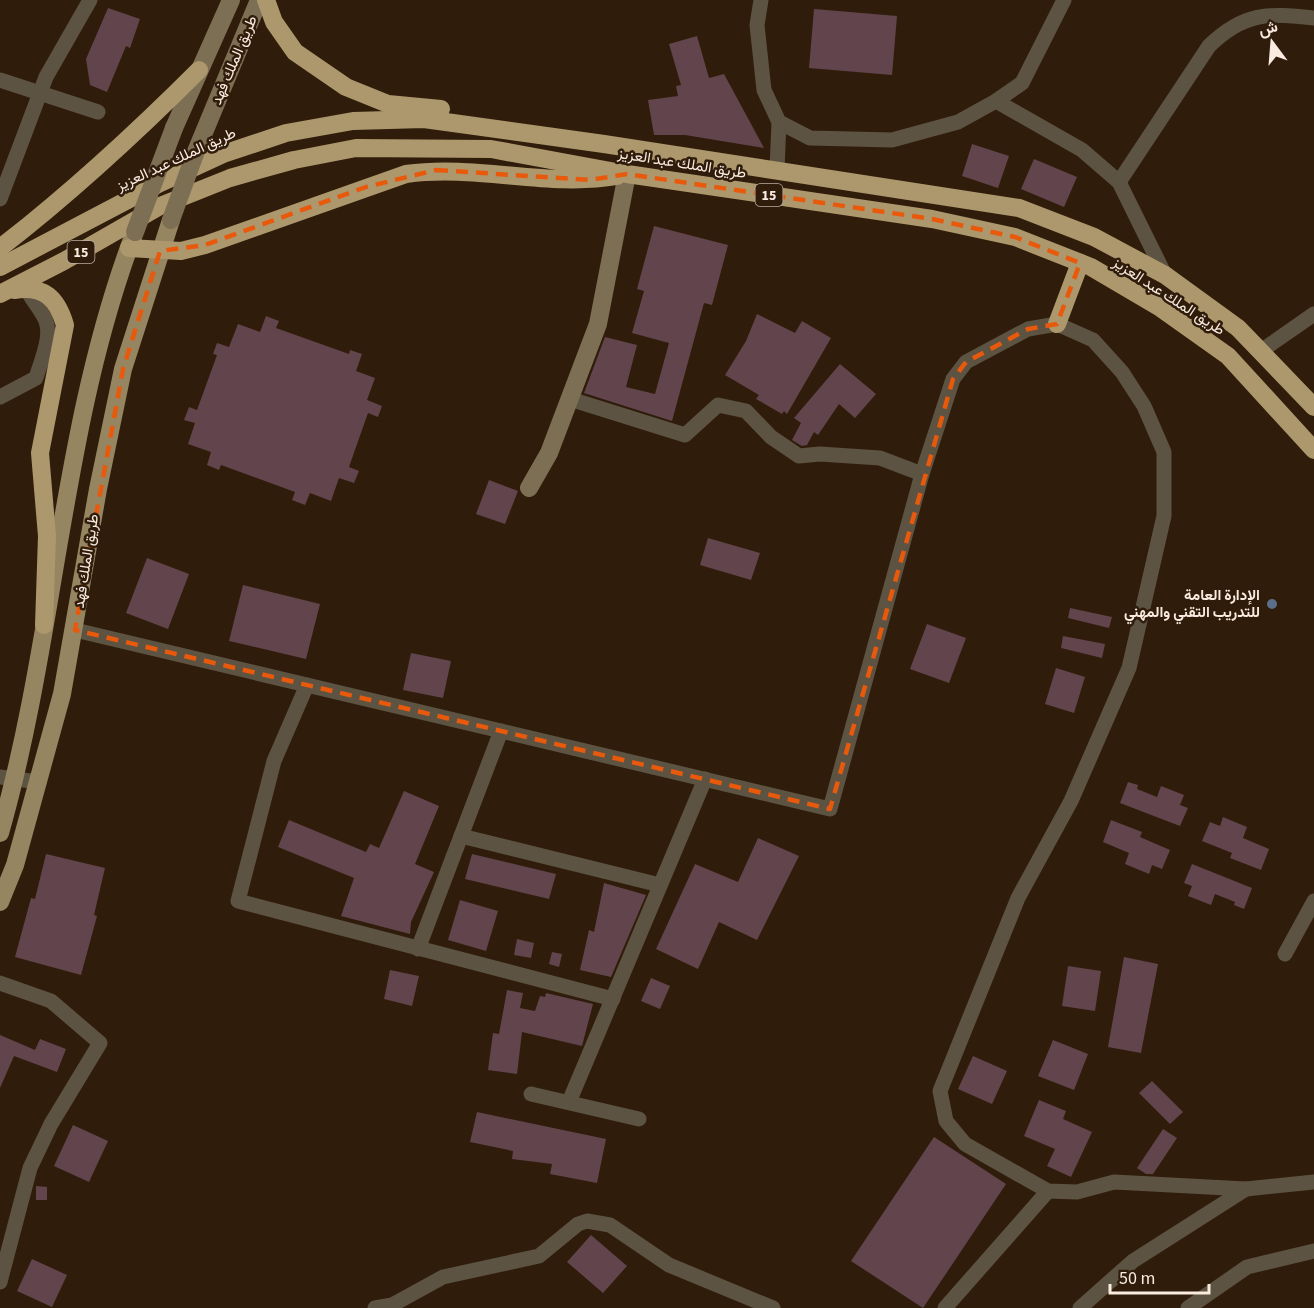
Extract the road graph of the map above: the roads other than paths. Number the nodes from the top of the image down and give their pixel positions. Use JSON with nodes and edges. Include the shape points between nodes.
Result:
{"nodes":[{"id":1,"x":90,"y":0,"type":"edge"},
{"id":2,"x":231,"y":0,"type":"edge"},
{"id":3,"x":259,"y":0,"type":"edge"},
{"id":4,"x":266,"y":0,"type":"edge"},
{"id":5,"x":761,"y":0,"type":"edge"},
{"id":6,"x":1064,"y":0,"type":"edge"},
{"id":7,"x":1314,"y":18,"type":"edge"},
{"id":8,"x":200,"y":70,"type":"junction"},
{"id":9,"x":0,"y":80,"type":"edge"},
{"id":10,"x":41,"y":92,"type":"junction"},
{"id":11,"x":996,"y":101,"type":"junction"},
{"id":12,"x":98,"y":112,"type":"dead end"},
{"id":13,"x":779,"y":122,"type":"junction"},
{"id":14,"x":604,"y":144,"type":"junction"},
{"id":15,"x":777,"y":169,"type":"junction"},
{"id":16,"x":627,"y":174,"type":"junction"},
{"id":17,"x":1119,"y":182,"type":"junction"},
{"id":18,"x":0,"y":199,"type":"edge"},
{"id":19,"x":132,"y":240,"type":"junction"},
{"id":20,"x":0,"y":248,"type":"edge"},
{"id":21,"x":160,"y":251,"type":"junction"},
{"id":22,"x":1080,"y":263,"type":"junction"},
{"id":23,"x":0,"y":267,"type":"edge"},
{"id":24,"x":1165,"y":275,"type":"junction"},
{"id":25,"x":26,"y":288,"type":"junction"},
{"id":26,"x":3,"y":292,"type":"edge"},
{"id":27,"x":1314,"y":314,"type":"edge"},
{"id":28,"x":1057,"y":324,"type":"junction"},
{"id":29,"x":1261,"y":351,"type":"junction"},
{"id":30,"x":0,"y":398,"type":"edge"},
{"id":31,"x":570,"y":399,"type":"junction"},
{"id":32,"x":1314,"y":407,"type":"edge"},
{"id":33,"x":1314,"y":450,"type":"edge"},
{"id":34,"x":922,"y":474,"type":"junction"},
{"id":35,"x":529,"y":488,"type":"dead end"},
{"id":36,"x":44,"y":625,"type":"junction"},
{"id":37,"x":75,"y":630,"type":"junction"},
{"id":38,"x":307,"y":685,"type":"junction"},
{"id":39,"x":501,"y":731,"type":"junction"},
{"id":40,"x":7,"y":778,"type":"edge"},
{"id":41,"x":705,"y":779,"type":"junction"},
{"id":42,"x":39,"y":782,"type":"junction"},
{"id":43,"x":0,"y":833,"type":"edge"},
{"id":44,"x":461,"y":836,"type":"junction"},
{"id":45,"x":660,"y":885,"type":"junction"},
{"id":46,"x":1314,"y":901,"type":"edge"},
{"id":47,"x":0,"y":902,"type":"edge"},
{"id":48,"x":418,"y":949,"type":"junction"},
{"id":49,"x":1285,"y":954,"type":"dead end"},
{"id":50,"x":0,"y":983,"type":"edge"},
{"id":51,"x":613,"y":999,"type":"junction"},
{"id":52,"x":531,"y":1094,"type":"dead end"},
{"id":53,"x":569,"y":1102,"type":"junction"},
{"id":54,"x":639,"y":1119,"type":"dead end"},
{"id":55,"x":1314,"y":1182,"type":"edge"},
{"id":56,"x":1246,"y":1189,"type":"junction"},
{"id":57,"x":1048,"y":1191,"type":"junction"},
{"id":58,"x":1314,"y":1251,"type":"edge"},
{"id":59,"x":0,"y":1282,"type":"edge"},
{"id":60,"x":375,"y":1308,"type":"edge"},
{"id":61,"x":773,"y":1308,"type":"edge"},
{"id":62,"x":945,"y":1308,"type":"edge"},
{"id":63,"x":1080,"y":1308,"type":"edge"},
{"id":64,"x":1188,"y":1308,"type":"edge"}],
"edges":[{"from":1,"to":10,"type":"street"},
{"from":2,"to":8,"type":"main road","name":"طريق الملك فهد"},
{"from":3,"to":21,"type":"main road","name":"طريق الملك فهد","bridge":true,"via":[[195,154]]},
{"from":4,"to":14,"type":"highway","via":[[274,22],[295,52],[346,87],[388,104],[444,109]]},
{"from":5,"to":13,"type":"street","via":[[757,25],[764,90]]},
{"from":6,"to":11,"type":"street","via":[[1022,83]]},
{"from":7,"to":17,"type":"street","via":[[1255,16],[1222,33],[1209,46]]},
{"from":8,"to":19,"type":"main road","name":"طريق الملك فهد","bridge":true},
{"from":8,"to":20,"type":"highway","via":[[60,202]]},
{"from":9,"to":10,"type":"street"},
{"from":10,"to":12,"type":"street"},
{"from":10,"to":18,"type":"street"},
{"from":11,"to":13,"type":"street","via":[[958,122],[892,140],[810,138]]},
{"from":11,"to":17,"type":"street","via":[[1082,150]]},
{"from":13,"to":15,"type":"street"},
{"from":14,"to":15,"type":"highway","name":"طريق الملك عبد العزيز","number":"15"},
{"from":14,"to":23,"type":"highway","name":"طريق الملك عبد العزيز","number":"15","via":[[424,119],[353,121],[286,133],[223,154],[160,183]]},
{"from":15,"to":24,"type":"highway","name":"طريق الملك عبد العزيز","number":"15","via":[[1019,207],[1094,237]]},
{"from":16,"to":21,"type":"highway","via":[[590,180],[436,170],[406,174],[205,245]]},
{"from":16,"to":22,"type":"highway","name":"طريق الملك عبد العزيز","number":"15","via":[[932,219],[1014,237]]},
{"from":16,"to":26,"type":"highway","name":"طريق الملك عبد العزيز","number":"15","via":[[491,149],[356,148],[230,178],[160,206]]},
{"from":16,"to":31,"type":"main road","via":[[598,324]]},
{"from":17,"to":24,"type":"street"},
{"from":19,"to":21,"type":"highway"},
{"from":19,"to":36,"type":"main road","name":"طريق الملك فهد","via":[[92,372]]},
{"from":21,"to":37,"type":"main road","name":"طريق الملك فهد","via":[[123,369]]},
{"from":22,"to":28,"type":"highway"},
{"from":22,"to":33,"type":"highway","name":"طريق الملك عبد العزيز","number":"15","via":[[1159,307],[1228,356]]},
{"from":24,"to":29,"type":"highway","name":"طريق الملك عبد العزيز","number":"15","via":[[1238,328]]},
{"from":25,"to":26,"type":"highway"},
{"from":25,"to":30,"type":"street","via":[[44,317],[48,334],[36,378]]},
{"from":25,"to":36,"type":"highway","via":[[39,290],[59,305],[65,325],[40,453],[47,536]]},
{"from":27,"to":29,"type":"street"},
{"from":28,"to":34,"type":"street","via":[[1028,329],[966,362],[953,379]]},
{"from":28,"to":57,"type":"street","via":[[1093,340],[1122,372],[1144,406],[1164,452],[1164,516],[1129,668],[1071,801],[1018,898],[940,1091],[946,1121],[965,1143]]},
{"from":29,"to":32,"type":"highway","name":"طريق الملك عبد العزيز","number":"15"},
{"from":31,"to":34,"type":"street","via":[[685,435],[718,405],[746,411],[799,456],[880,458]]},
{"from":31,"to":35,"type":"main road","via":[[549,453]]},
{"from":34,"to":41,"type":"street","via":[[830,809]]},
{"from":36,"to":40,"type":"main road","name":"طريق الملك فهد","via":[[28,722]]},
{"from":37,"to":38,"type":"street"},
{"from":37,"to":42,"type":"main road","name":"طريق الملك فهد"},
{"from":38,"to":39,"type":"street"},
{"from":38,"to":48,"type":"street","via":[[274,761],[238,901]]},
{"from":39,"to":41,"type":"street"},
{"from":39,"to":44,"type":"street"},
{"from":40,"to":42,"type":"street"},
{"from":40,"to":43,"type":"main road","name":"طريق الملك فهد"},
{"from":41,"to":45,"type":"street"},
{"from":42,"to":47,"type":"main road","name":"طريق الملك فهد"},
{"from":44,"to":45,"type":"street"},
{"from":44,"to":48,"type":"street"},
{"from":45,"to":51,"type":"street"},
{"from":46,"to":49,"type":"street"},
{"from":48,"to":51,"type":"street"},
{"from":50,"to":59,"type":"street","via":[[51,1001],[100,1044],[51,1124],[30,1168]]},
{"from":51,"to":53,"type":"street"},
{"from":52,"to":53,"type":"street"},
{"from":53,"to":54,"type":"street"},
{"from":55,"to":56,"type":"street"},
{"from":56,"to":57,"type":"street","via":[[1114,1182],[1077,1192]]},
{"from":56,"to":63,"type":"street","via":[[1133,1261]]},
{"from":57,"to":62,"type":"street"},
{"from":58,"to":64,"type":"street","via":[[1247,1267]]},
{"from":60,"to":61,"type":"street","via":[[392,1305],[443,1277],[539,1256],[587,1221],[610,1225],[669,1265]]}]}
